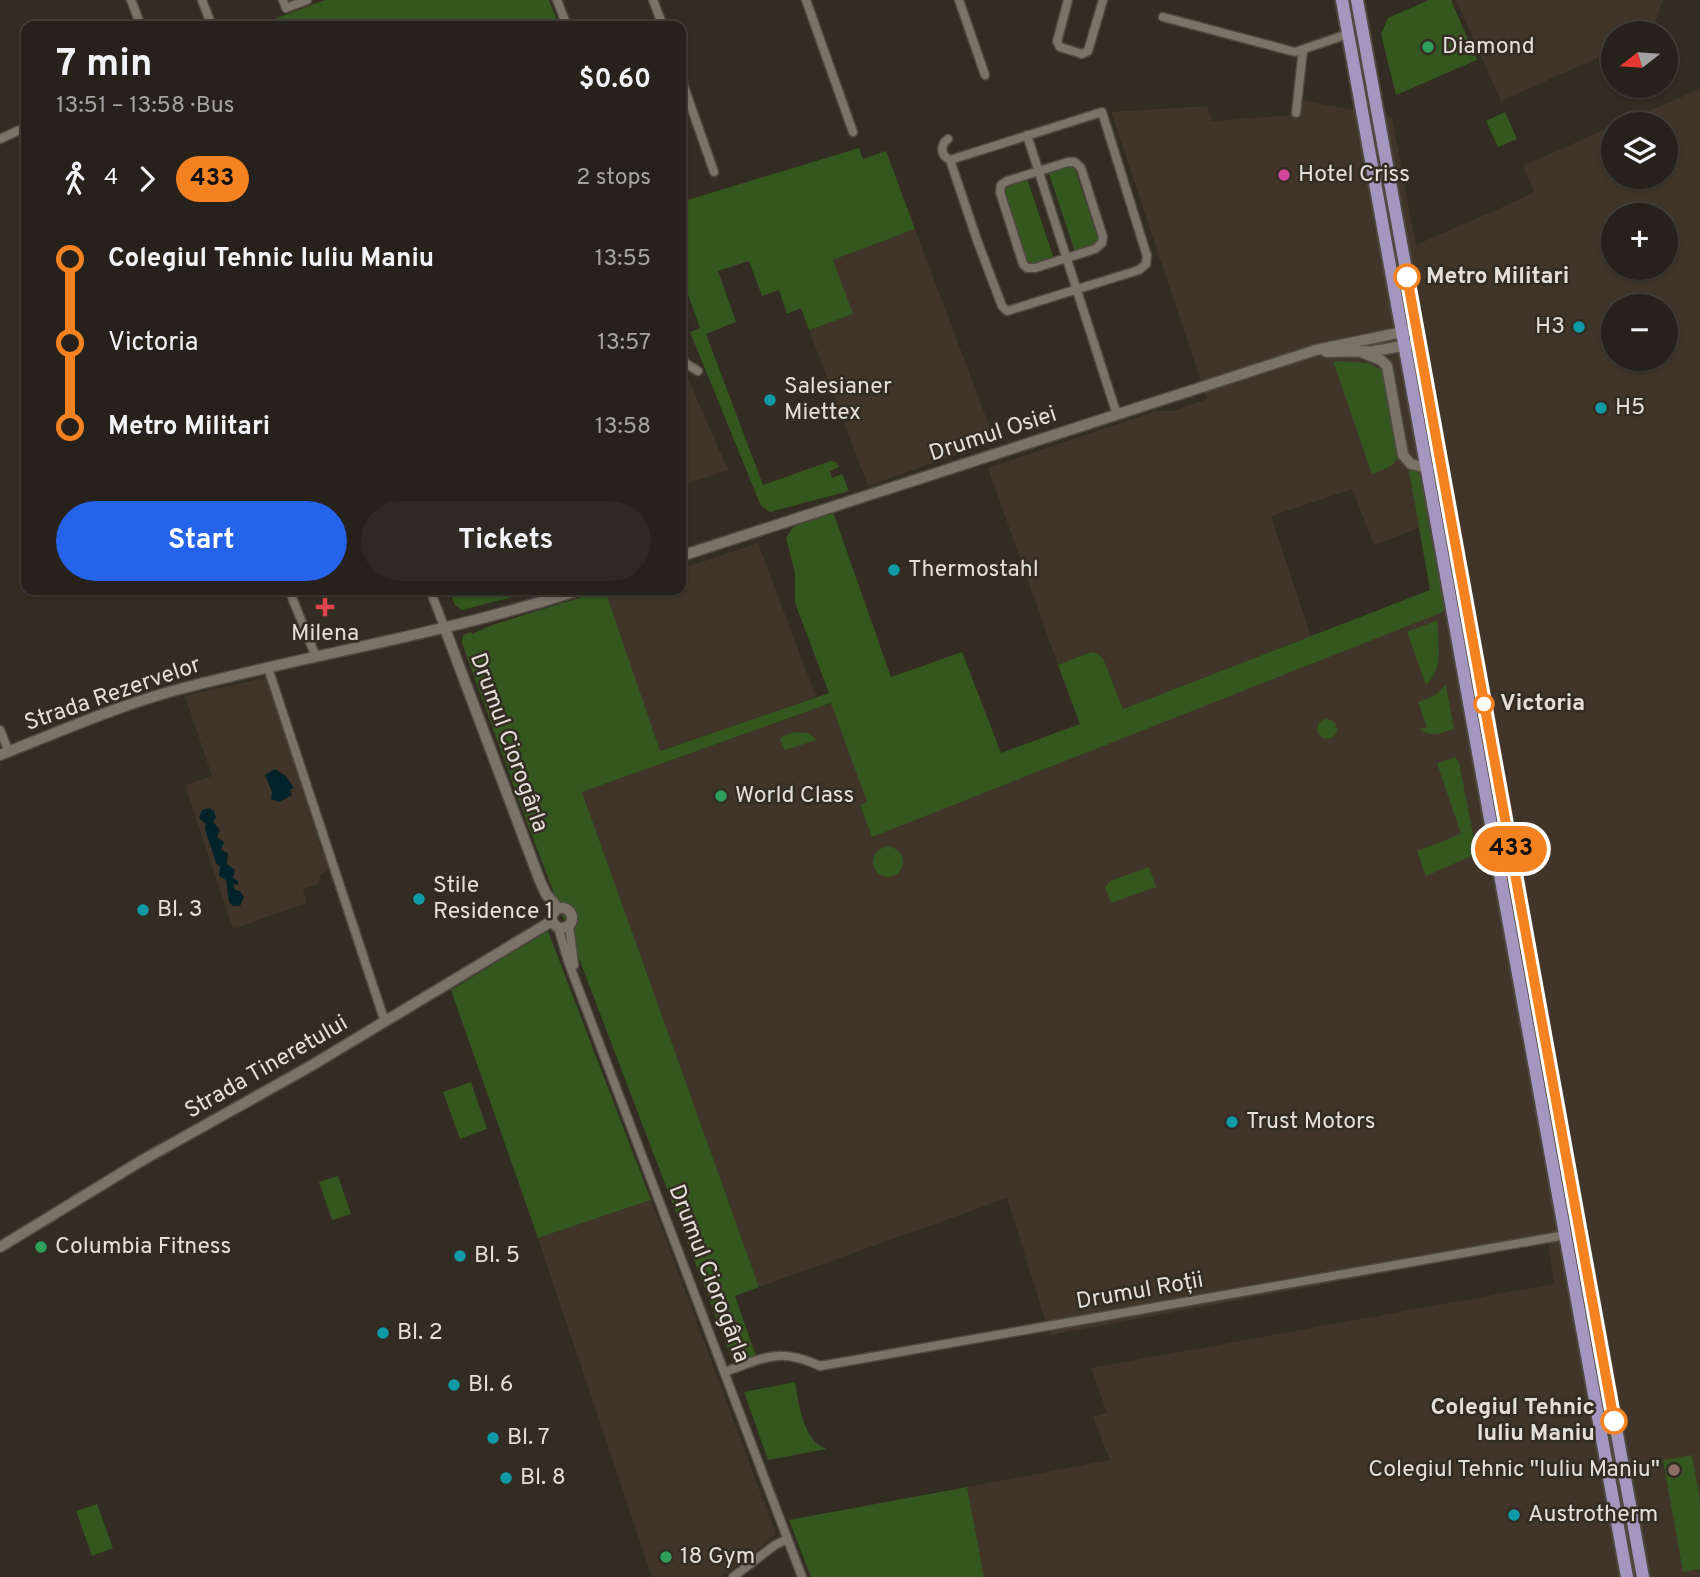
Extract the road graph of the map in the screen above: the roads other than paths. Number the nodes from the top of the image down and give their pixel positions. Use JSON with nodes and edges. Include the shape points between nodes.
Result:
{"nodes":[{"id":1,"x":131,"y":0,"type":"edge"},
{"id":2,"x":202,"y":0,"type":"edge"},
{"id":3,"x":283,"y":0,"type":"edge"},
{"id":4,"x":307,"y":0,"type":"edge"},
{"id":5,"x":557,"y":0,"type":"edge"},
{"id":6,"x":653,"y":0,"type":"edge"},
{"id":7,"x":806,"y":0,"type":"edge"},
{"id":8,"x":959,"y":0,"type":"edge"},
{"id":9,"x":1068,"y":0,"type":"edge"},
{"id":10,"x":1102,"y":0,"type":"edge"},
{"id":11,"x":1342,"y":0,"type":"edge"},
{"id":12,"x":1357,"y":0,"type":"edge"},
{"id":13,"x":1163,"y":17,"type":"dead end"},
{"id":14,"x":139,"y":21,"type":"edge"},
{"id":15,"x":210,"y":21,"type":"edge"},
{"id":16,"x":565,"y":21,"type":"edge"},
{"id":17,"x":661,"y":21,"type":"edge"},
{"id":18,"x":1348,"y":34,"type":"junction"},
{"id":19,"x":1303,"y":50,"type":"junction"},
{"id":20,"x":985,"y":75,"type":"dead end"},
{"id":21,"x":686,"y":92,"type":"edge"},
{"id":22,"x":1375,"y":101,"type":"junction"},
{"id":23,"x":1361,"y":104,"type":"junction"},
{"id":24,"x":1296,"y":113,"type":"dead end"},
{"id":25,"x":21,"y":129,"type":"edge"},
{"id":26,"x":853,"y":132,"type":"dead end"},
{"id":27,"x":1027,"y":135,"type":"junction"},
{"id":28,"x":0,"y":139,"type":"edge"},
{"id":29,"x":948,"y":139,"type":"dead end"},
{"id":30,"x":950,"y":160,"type":"junction"},
{"id":31,"x":1038,"y":171,"type":"junction"},
{"id":32,"x":714,"y":172,"type":"dead end"},
{"id":33,"x":1067,"y":258,"type":"junction"},
{"id":34,"x":1077,"y":290,"type":"junction"},
{"id":35,"x":1417,"y":329,"type":"junction"},
{"id":36,"x":1402,"y":331,"type":"junction"},
{"id":37,"x":1419,"y":343,"type":"junction"},
{"id":38,"x":1405,"y":345,"type":"junction"},
{"id":39,"x":1316,"y":350,"type":"junction"},
{"id":40,"x":1361,"y":352,"type":"junction"},
{"id":41,"x":686,"y":364,"type":"edge"},
{"id":42,"x":698,"y":371,"type":"dead end"},
{"id":43,"x":1117,"y":415,"type":"junction"},
{"id":44,"x":1428,"y":468,"type":"junction"},
{"id":45,"x":686,"y":554,"type":"edge"},
{"id":46,"x":291,"y":595,"type":"edge"},
{"id":47,"x":432,"y":595,"type":"edge"},
{"id":48,"x":563,"y":595,"type":"edge"},
{"id":49,"x":438,"y":609,"type":"junction"},
{"id":50,"x":462,"y":622,"type":"junction"},
{"id":51,"x":444,"y":626,"type":"junction"},
{"id":52,"x":316,"y":657,"type":"junction"},
{"id":53,"x":268,"y":668,"type":"junction"},
{"id":54,"x":1489,"y":727,"type":"junction"},
{"id":55,"x":0,"y":730,"type":"edge"},
{"id":56,"x":1475,"y":731,"type":"junction"},
{"id":57,"x":4,"y":754,"type":"edge"},
{"id":58,"x":558,"y":908,"type":"junction"},
{"id":59,"x":555,"y":924,"type":"junction"},
{"id":60,"x":569,"y":925,"type":"junction"},
{"id":61,"x":1512,"y":936,"type":"junction"},
{"id":62,"x":1530,"y":958,"type":"junction"},
{"id":63,"x":579,"y":985,"type":"junction"},
{"id":64,"x":385,"y":1022,"type":"junction"},
{"id":65,"x":1566,"y":1235,"type":"junction"},
{"id":66,"x":0,"y":1247,"type":"edge"},
{"id":67,"x":724,"y":1372,"type":"junction"},
{"id":68,"x":1607,"y":1466,"type":"junction"},
{"id":69,"x":1633,"y":1524,"type":"junction"},
{"id":70,"x":788,"y":1539,"type":"junction"},
{"id":71,"x":733,"y":1577,"type":"edge"},
{"id":72,"x":802,"y":1577,"type":"edge"},
{"id":73,"x":1627,"y":1577,"type":"edge"},
{"id":74,"x":1643,"y":1577,"type":"edge"}],
"edges":[{"from":1,"to":14,"type":"street"},
{"from":2,"to":15,"type":"street"},
{"from":3,"to":4,"type":"street","via":[[286,8]]},
{"from":5,"to":16,"type":"street"},
{"from":6,"to":17,"type":"street"},
{"from":7,"to":26,"type":"street"},
{"from":8,"to":20,"type":"street"},
{"from":9,"to":10,"type":"street","via":[[1057,42],[1082,54],[1088,51]]},
{"from":11,"to":18,"type":"main road"},
{"from":12,"to":22,"type":"main road"},
{"from":13,"to":19,"type":"street","via":[[1295,52]]},
{"from":18,"to":19,"type":"street"},
{"from":18,"to":23,"type":"main road"},
{"from":19,"to":24,"type":"street"},
{"from":21,"to":32,"type":"street"},
{"from":22,"to":23,"type":"main road"},
{"from":22,"to":35,"type":"main road"},
{"from":23,"to":36,"type":"main road"},
{"from":25,"to":28,"type":"street"},
{"from":27,"to":30,"type":"street"},
{"from":27,"to":31,"type":"street"},
{"from":27,"to":34,"type":"street","via":[[1101,112],[1106,125],[1147,261],[1139,270]]},
{"from":29,"to":30,"type":"street","via":[[942,150]]},
{"from":30,"to":34,"type":"street","via":[[1004,310],[1010,312]]},
{"from":31,"to":33,"type":"street"},
{"from":31,"to":33,"type":"street","via":[[1068,162],[1081,168],[1103,240],[1098,248]]},
{"from":31,"to":33,"type":"street","via":[[1004,182],[1000,188],[1023,264],[1031,269]]},
{"from":33,"to":34,"type":"street"},
{"from":34,"to":43,"type":"street"},
{"from":35,"to":36,"type":"street","name":"Drumul Osiei"},
{"from":35,"to":37,"type":"main road"},
{"from":36,"to":38,"type":"main road"},
{"from":36,"to":39,"type":"street","name":"Drumul Osiei"},
{"from":37,"to":38,"type":"street","name":"Drumul Osiei"},
{"from":37,"to":54,"type":"main road"},
{"from":38,"to":40,"type":"street","name":"Drumul Osiei"},
{"from":38,"to":44,"type":"main road"},
{"from":39,"to":40,"type":"street","name":"Drumul Osiei"},
{"from":39,"to":43,"type":"street","name":"Drumul Osiei"},
{"from":40,"to":44,"type":"street","via":[[1387,366],[1403,454],[1411,464]]},
{"from":41,"to":42,"type":"street"},
{"from":43,"to":45,"type":"street","name":"Drumul Osiei"},
{"from":44,"to":56,"type":"main road"},
{"from":46,"to":52,"type":"street"},
{"from":47,"to":49,"type":"street"},
{"from":48,"to":50,"type":"street"},
{"from":49,"to":50,"type":"street"},
{"from":49,"to":51,"type":"street"},
{"from":50,"to":51,"type":"street"},
{"from":51,"to":52,"type":"street","name":"Strada Rezervelor"},
{"from":51,"to":58,"type":"street","name":"Drumul Ciorogârla","via":[[540,881]]},
{"from":52,"to":53,"type":"street","name":"Strada Rezervelor"},
{"from":53,"to":57,"type":"street","name":"Strada Rezervelor","via":[[166,693]]},
{"from":53,"to":64,"type":"street"},
{"from":54,"to":56,"type":"main road"},
{"from":54,"to":62,"type":"main road"},
{"from":55,"to":57,"type":"street"},
{"from":56,"to":61,"type":"main road"},
{"from":58,"to":59,"type":"street","via":[[552,915]]},
{"from":58,"to":60,"type":"street","via":[[571,912]]},
{"from":59,"to":60,"type":"street"},
{"from":59,"to":63,"type":"street","name":"Drumul Ciorogârla"},
{"from":59,"to":64,"type":"street","name":"Strada Tineretului"},
{"from":60,"to":63,"type":"street","name":"Drumul Ciorogârla"},
{"from":61,"to":62,"type":"main road"},
{"from":61,"to":65,"type":"main road"},
{"from":62,"to":69,"type":"main road"},
{"from":63,"to":67,"type":"street","name":"Drumul Ciorogârla"},
{"from":64,"to":66,"type":"street","name":"Strada Tineretului"},
{"from":65,"to":67,"type":"street","name":"Drumul Roții","via":[[820,1366],[782,1355]]},
{"from":65,"to":68,"type":"main road"},
{"from":67,"to":70,"type":"street","name":"Drumul Ciorogârla"},
{"from":68,"to":69,"type":"main road","via":[[1625,1523]]},
{"from":68,"to":73,"type":"main road"},
{"from":69,"to":74,"type":"main road"},
{"from":70,"to":71,"type":"street"},
{"from":70,"to":72,"type":"street","name":"Drumul Ciorogârla"}]}
